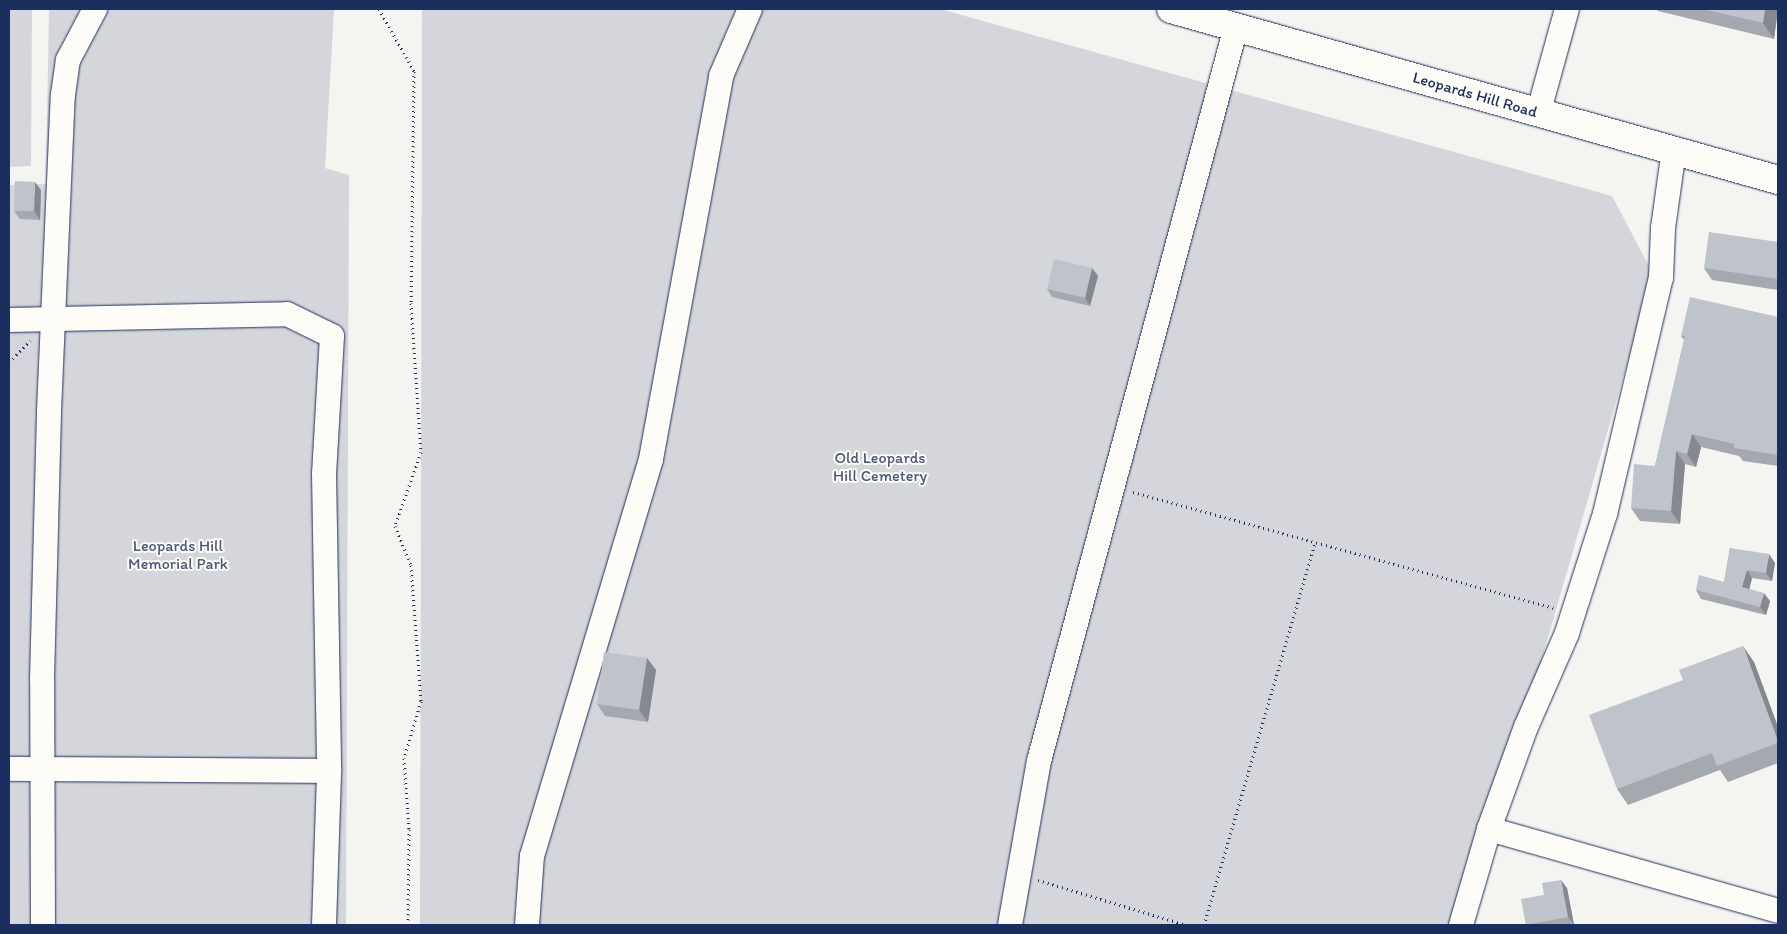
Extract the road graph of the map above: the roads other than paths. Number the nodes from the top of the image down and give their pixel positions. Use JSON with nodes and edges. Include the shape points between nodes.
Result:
{"nodes":[{"id":1,"x":95,"y":9,"type":"edge"},
{"id":2,"x":750,"y":9,"type":"edge"},
{"id":3,"x":1171,"y":9,"type":"edge"},
{"id":4,"x":1567,"y":9,"type":"edge"},
{"id":5,"x":1236,"y":28,"type":"junction"},
{"id":6,"x":1538,"y":114,"type":"junction"},
{"id":7,"x":1674,"y":150,"type":"junction"},
{"id":8,"x":1778,"y":180,"type":"edge"},
{"id":9,"x":53,"y":318,"type":"junction"},
{"id":10,"x":9,"y":320,"type":"edge"},
{"id":11,"x":9,"y":769,"type":"edge"},
{"id":12,"x":42,"y":770,"type":"junction"},
{"id":13,"x":329,"y":771,"type":"junction"},
{"id":14,"x":1489,"y":829,"type":"junction"},
{"id":15,"x":1778,"y":911,"type":"edge"},
{"id":16,"x":43,"y":925,"type":"edge"},
{"id":17,"x":324,"y":925,"type":"edge"},
{"id":18,"x":527,"y":925,"type":"edge"},
{"id":19,"x":1010,"y":925,"type":"edge"},
{"id":20,"x":1461,"y":925,"type":"edge"}],
"edges":[{"from":1,"to":9,"type":"street","via":[[68,60],[63,95]]},
{"from":2,"to":18,"type":"street","via":[[721,76],[651,459],[532,856]]},
{"from":3,"to":5,"type":"main road","name":"Leopards Hill Road"},
{"from":4,"to":6,"type":"street"},
{"from":5,"to":6,"type":"main road","name":"Leopards Hill Road"},
{"from":5,"to":19,"type":"street","via":[[1039,761]]},
{"from":6,"to":7,"type":"main road","name":"Leopards Hill Road"},
{"from":7,"to":8,"type":"main road","name":"Leopards Hill Road"},
{"from":7,"to":14,"type":"street","via":[[1663,228],[1661,278],[1605,514],[1556,665],[1526,726]]},
{"from":9,"to":10,"type":"street"},
{"from":9,"to":12,"type":"street"},
{"from":9,"to":13,"type":"street","via":[[287,314],[332,336],[324,472]]},
{"from":11,"to":12,"type":"street"},
{"from":12,"to":13,"type":"street"},
{"from":12,"to":16,"type":"street"},
{"from":13,"to":17,"type":"street"},
{"from":14,"to":15,"type":"street"},
{"from":14,"to":20,"type":"street"}]}
